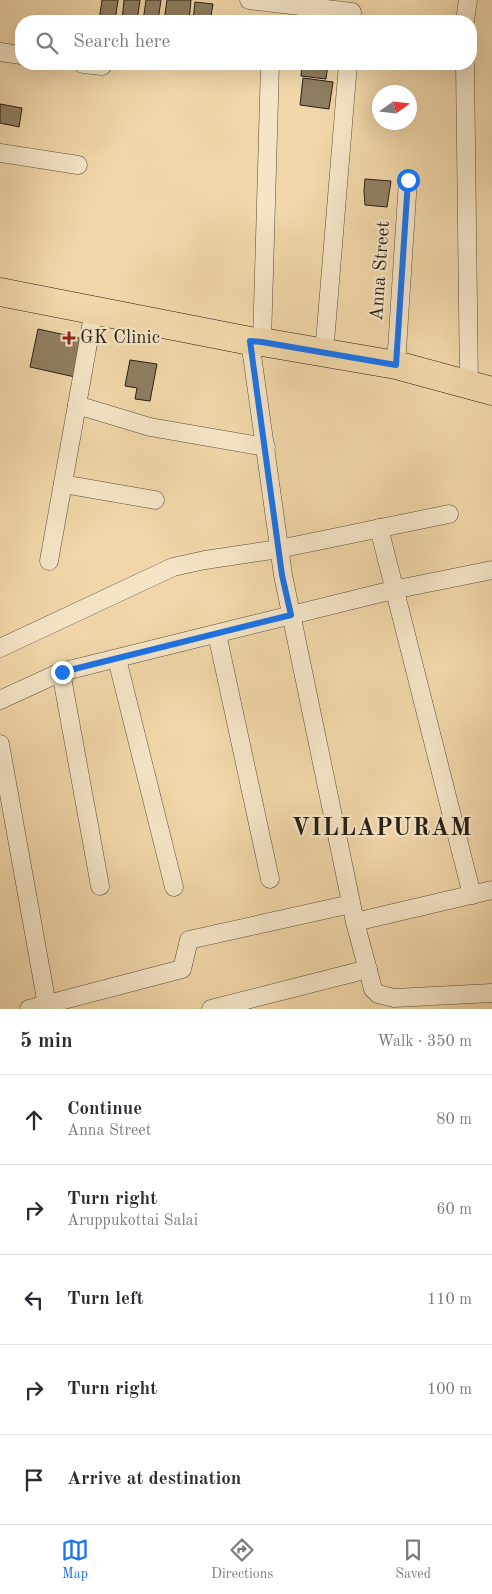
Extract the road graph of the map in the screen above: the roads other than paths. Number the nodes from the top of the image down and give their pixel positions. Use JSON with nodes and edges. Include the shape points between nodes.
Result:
{"nodes":[{"id":1,"x":249,"y":0,"type":"edge"},
{"id":2,"x":468,"y":0,"type":"edge"},
{"id":3,"x":353,"y":11,"type":"edge"},
{"id":4,"x":466,"y":15,"type":"edge"},
{"id":5,"x":0,"y":52,"type":"edge"},
{"id":6,"x":15,"y":54,"type":"edge"},
{"id":7,"x":270,"y":70,"type":"edge"},
{"id":8,"x":348,"y":70,"type":"edge"},
{"id":9,"x":465,"y":70,"type":"edge"},
{"id":10,"x":0,"y":153,"type":"edge"},
{"id":11,"x":78,"y":164,"type":"dead end"},
{"id":12,"x":408,"y":180,"type":"dead end"},
{"id":13,"x":0,"y":292,"type":"edge"},
{"id":14,"x":94,"y":310,"type":"junction"},
{"id":15,"x":256,"y":342,"type":"junction"},
{"id":16,"x":324,"y":354,"type":"junction"},
{"id":17,"x":396,"y":365,"type":"junction"},
{"id":18,"x":480,"y":388,"type":"edge"},
{"id":19,"x":77,"y":406,"type":"junction"},
{"id":20,"x":266,"y":447,"type":"junction"},
{"id":21,"x":63,"y":484,"type":"junction"},
{"id":22,"x":155,"y":500,"type":"dead end"},
{"id":23,"x":449,"y":514,"type":"dead end"},
{"id":24,"x":379,"y":528,"type":"junction"},
{"id":25,"x":279,"y":549,"type":"junction"},
{"id":26,"x":49,"y":561,"type":"dead end"},
{"id":27,"x":492,"y":570,"type":"edge"},
{"id":28,"x":393,"y":590,"type":"junction"},
{"id":29,"x":291,"y":615,"type":"junction"},
{"id":30,"x":217,"y":634,"type":"junction"},
{"id":31,"x":0,"y":648,"type":"edge"},
{"id":32,"x":117,"y":658,"type":"junction"},
{"id":33,"x":62,"y":672,"type":"junction"},
{"id":34,"x":0,"y":700,"type":"edge"},
{"id":35,"x":0,"y":744,"type":"edge"},
{"id":36,"x":270,"y":880,"type":"dead end"},
{"id":37,"x":100,"y":886,"type":"dead end"},
{"id":38,"x":174,"y":887,"type":"dead end"},
{"id":39,"x":492,"y":890,"type":"edge"},
{"id":40,"x":472,"y":895,"type":"junction"},
{"id":41,"x":351,"y":904,"type":"junction"},
{"id":42,"x":355,"y":922,"type":"junction"},
{"id":43,"x":368,"y":969,"type":"junction"},
{"id":44,"x":492,"y":993,"type":"edge"},
{"id":45,"x":394,"y":1003,"type":"edge"},
{"id":46,"x":47,"y":1004,"type":"junction"},
{"id":47,"x":30,"y":1009,"type":"edge"},
{"id":48,"x":211,"y":1009,"type":"edge"}],
"edges":[{"from":1,"to":3,"type":"street"},
{"from":2,"to":4,"type":"street"},
{"from":5,"to":6,"type":"street"},
{"from":7,"to":15,"type":"street"},
{"from":8,"to":16,"type":"street"},
{"from":9,"to":18,"type":"street"},
{"from":10,"to":11,"type":"street"},
{"from":12,"to":17,"type":"street","name":"Anna Street"},
{"from":13,"to":14,"type":"main road"},
{"from":14,"to":15,"type":"main road"},
{"from":14,"to":19,"type":"street"},
{"from":15,"to":16,"type":"main road"},
{"from":15,"to":20,"type":"street"},
{"from":16,"to":17,"type":"main road"},
{"from":17,"to":18,"type":"main road"},
{"from":19,"to":20,"type":"street","via":[[150,427]]},
{"from":19,"to":21,"type":"street"},
{"from":20,"to":25,"type":"street"},
{"from":21,"to":22,"type":"street"},
{"from":21,"to":26,"type":"street"},
{"from":23,"to":24,"type":"street"},
{"from":24,"to":25,"type":"street"},
{"from":24,"to":28,"type":"street"},
{"from":25,"to":29,"type":"street"},
{"from":25,"to":31,"type":"street","via":[[173,568]]},
{"from":27,"to":28,"type":"street"},
{"from":28,"to":29,"type":"street"},
{"from":28,"to":40,"type":"street"},
{"from":29,"to":30,"type":"street"},
{"from":29,"to":41,"type":"street"},
{"from":30,"to":32,"type":"street"},
{"from":30,"to":36,"type":"street"},
{"from":32,"to":33,"type":"street"},
{"from":32,"to":38,"type":"street"},
{"from":33,"to":34,"type":"street"},
{"from":33,"to":37,"type":"street"},
{"from":35,"to":46,"type":"street"},
{"from":39,"to":40,"type":"street"},
{"from":40,"to":42,"type":"street"},
{"from":41,"to":42,"type":"street"},
{"from":41,"to":46,"type":"street","via":[[189,940],[182,970]]},
{"from":42,"to":43,"type":"street"},
{"from":43,"to":45,"type":"street","via":[[373,989]]},
{"from":43,"to":48,"type":"street"},
{"from":44,"to":45,"type":"street"},
{"from":46,"to":47,"type":"street"}]}
